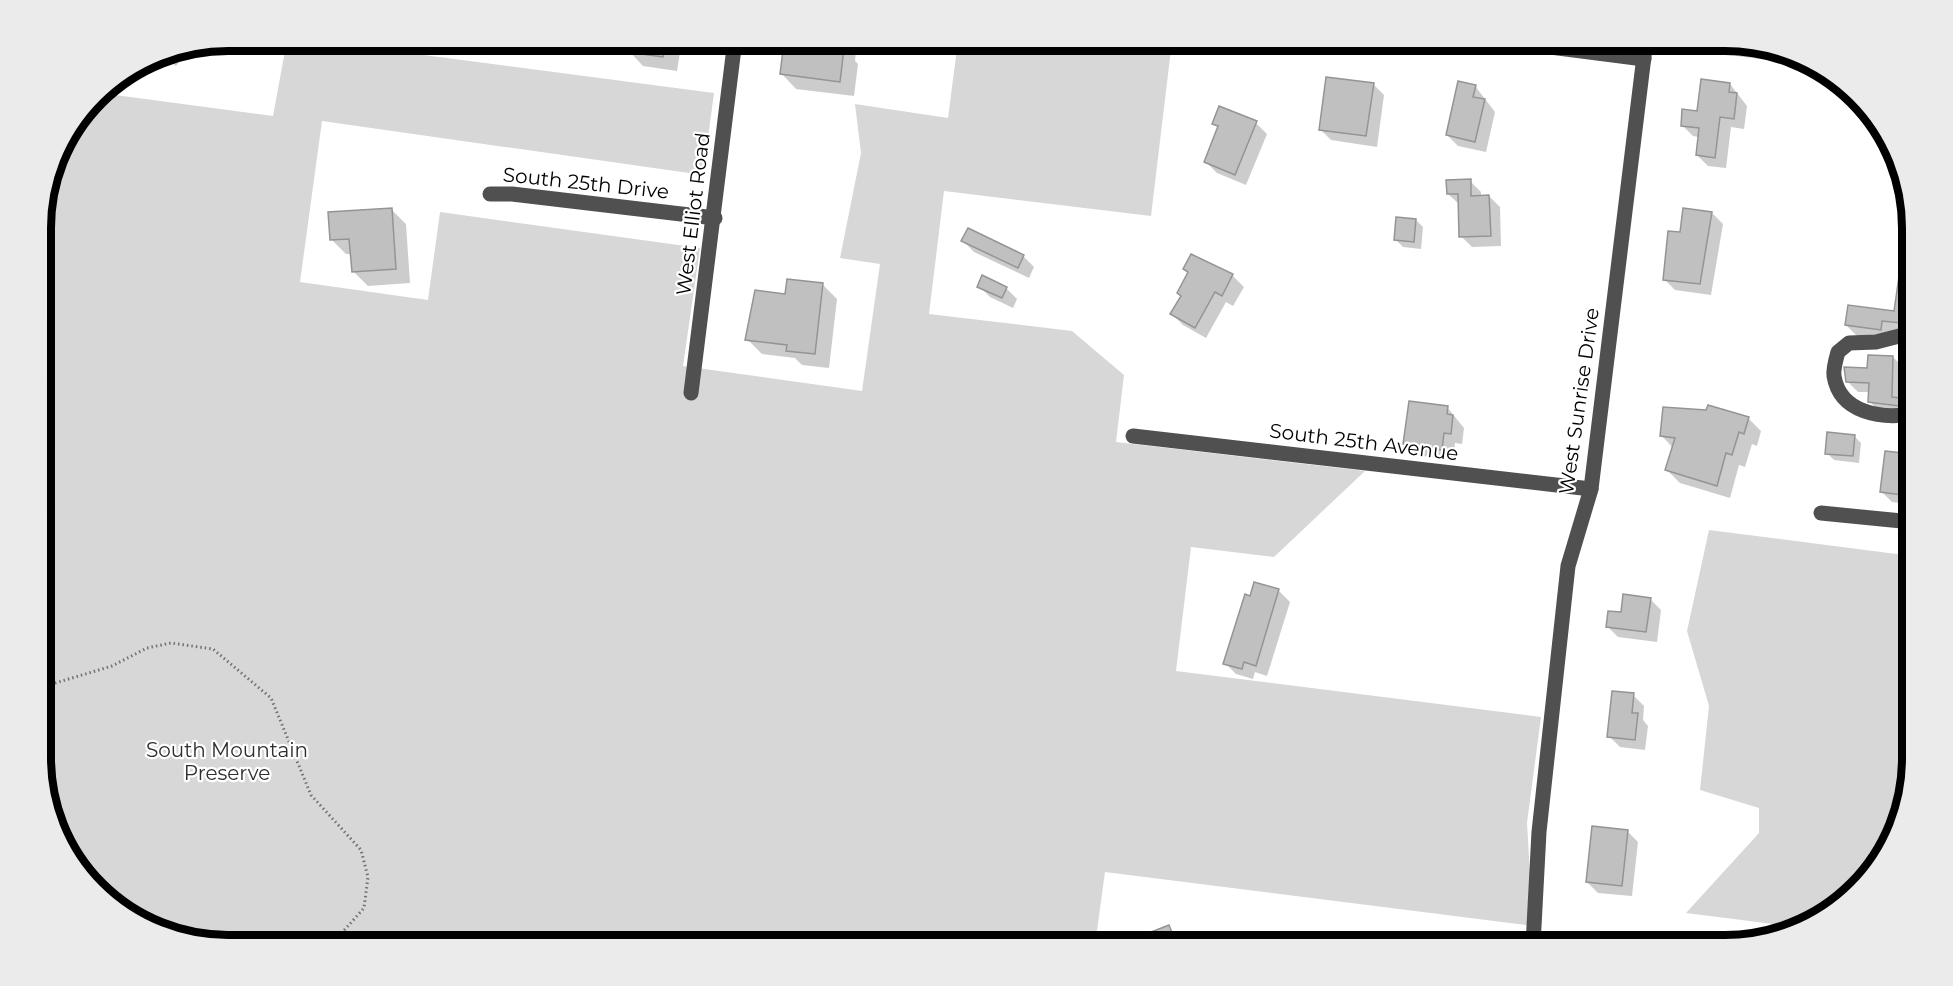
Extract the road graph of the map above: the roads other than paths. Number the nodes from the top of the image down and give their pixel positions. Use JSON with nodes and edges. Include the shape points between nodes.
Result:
{"nodes":[{"id":1,"x":734,"y":51,"type":"edge"},
{"id":2,"x":1582,"y":51,"type":"edge"},
{"id":3,"x":1645,"y":51,"type":"edge"},
{"id":4,"x":1644,"y":59,"type":"junction"},
{"id":5,"x":489,"y":194,"type":"dead end"},
{"id":6,"x":715,"y":218,"type":"junction"},
{"id":7,"x":1902,"y":335,"type":"edge"},
{"id":8,"x":691,"y":393,"type":"dead end"},
{"id":9,"x":1902,"y":415,"type":"edge"},
{"id":10,"x":1132,"y":436,"type":"dead end"},
{"id":11,"x":1591,"y":489,"type":"junction"},
{"id":12,"x":1821,"y":513,"type":"dead end"},
{"id":13,"x":1902,"y":521,"type":"edge"},
{"id":14,"x":1534,"y":935,"type":"edge"}],
"edges":[{"from":1,"to":6,"type":"street","name":"West Elliot Road"},
{"from":2,"to":4,"type":"street"},
{"from":3,"to":4,"type":"street","name":"West Sunrise Drive"},
{"from":4,"to":11,"type":"street","name":"West Sunrise Drive"},
{"from":5,"to":6,"type":"street","name":"South 25th Drive"},
{"from":6,"to":8,"type":"street","name":"West Elliot Road"},
{"from":7,"to":9,"type":"street","via":[[1849,343],[1838,352],[1834,374],[1840,392],[1857,409],[1870,414]]},
{"from":10,"to":11,"type":"street","name":"South 25th Avenue"},
{"from":11,"to":14,"type":"street","name":"West Sunrise Drive","via":[[1568,566],[1539,832]]},
{"from":12,"to":13,"type":"street"}]}
